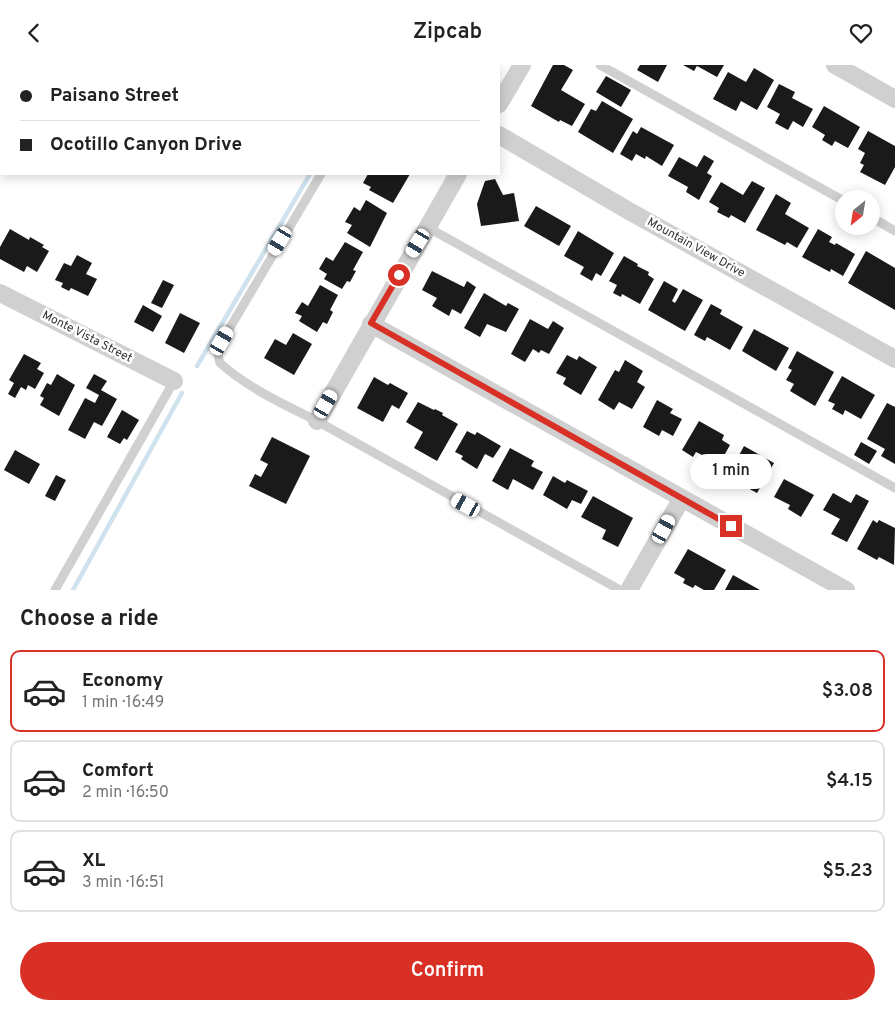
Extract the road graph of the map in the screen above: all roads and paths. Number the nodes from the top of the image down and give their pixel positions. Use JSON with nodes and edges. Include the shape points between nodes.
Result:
{"nodes":[{"id":1,"x":522,"y":65,"type":"edge"},
{"id":2,"x":600,"y":65,"type":"edge"},
{"id":3,"x":835,"y":65,"type":"edge"},
{"id":4,"x":895,"y":99,"type":"edge"},
{"id":5,"x":500,"y":101,"type":"edge"},
{"id":6,"x":500,"y":136,"type":"edge"},
{"id":7,"x":321,"y":175,"type":"edge"},
{"id":8,"x":457,"y":175,"type":"edge"},
{"id":9,"x":835,"y":196,"type":"edge"},
{"id":10,"x":880,"y":222,"type":"edge"},
{"id":11,"x":428,"y":227,"type":"junction"},
{"id":12,"x":895,"y":231,"type":"edge"},
{"id":13,"x":0,"y":293,"type":"edge"},
{"id":14,"x":371,"y":323,"type":"junction"},
{"id":15,"x":895,"y":359,"type":"edge"},
{"id":16,"x":174,"y":381,"type":"joint"},
{"id":17,"x":316,"y":421,"type":"junction"},
{"id":18,"x":895,"y":488,"type":"edge"},
{"id":19,"x":682,"y":498,"type":"junction"},
{"id":20,"x":55,"y":590,"type":"edge"},
{"id":21,"x":620,"y":590,"type":"edge"},
{"id":22,"x":630,"y":590,"type":"edge"},
{"id":23,"x":846,"y":590,"type":"edge"}],
"edges":[{"from":1,"to":5,"type":"street"},
{"from":2,"to":9,"type":"lane"},
{"from":3,"to":4,"type":"street"},
{"from":6,"to":15,"type":"street","name":"Mountain View Drive","via":[[628,211]]},
{"from":7,"to":17,"type":"lane","via":[[222,341],[218,355],[220,363],[248,384]]},
{"from":8,"to":11,"type":"street"},
{"from":10,"to":12,"type":"lane"},
{"from":11,"to":14,"type":"street"},
{"from":11,"to":18,"type":"lane"},
{"from":13,"to":16,"type":"street","name":"Monte Vista Street"},
{"from":14,"to":17,"type":"street"},
{"from":14,"to":19,"type":"street"},
{"from":16,"to":20,"type":"lane"},
{"from":17,"to":21,"type":"lane"},
{"from":19,"to":22,"type":"street"},
{"from":19,"to":23,"type":"street"}]}
